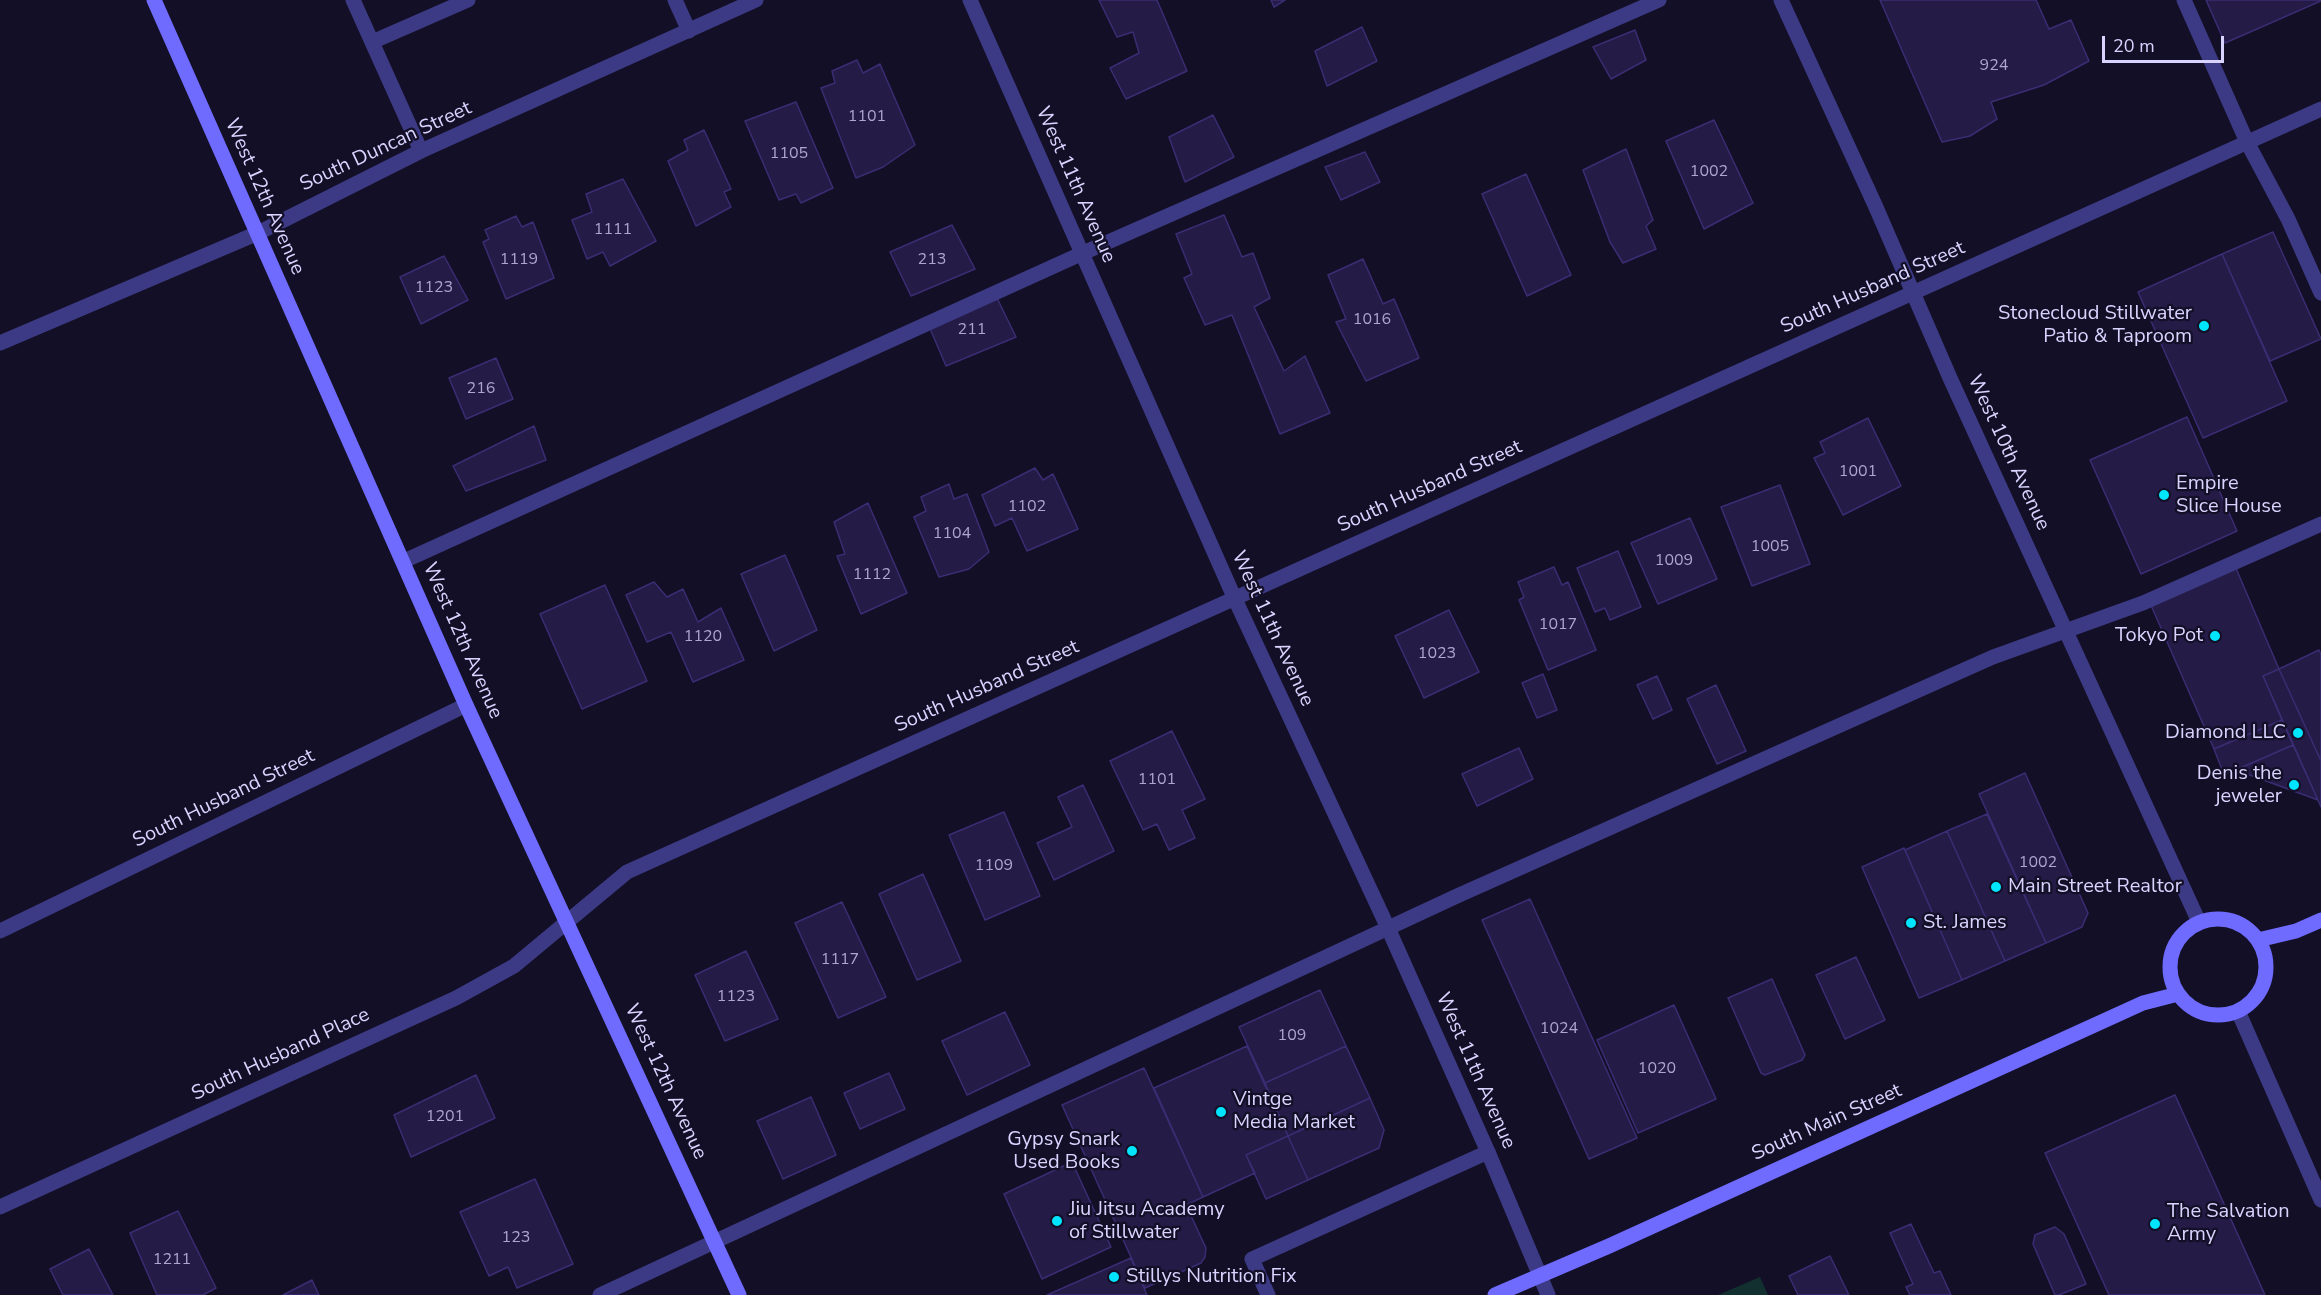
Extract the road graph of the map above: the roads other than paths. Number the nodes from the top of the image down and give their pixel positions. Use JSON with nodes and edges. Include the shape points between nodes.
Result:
{"nodes":[{"id":1,"x":154,"y":0,"type":"edge"},
{"id":2,"x":353,"y":0,"type":"edge"},
{"id":3,"x":468,"y":0,"type":"edge"},
{"id":4,"x":675,"y":0,"type":"edge"},
{"id":5,"x":756,"y":0,"type":"edge"},
{"id":6,"x":970,"y":0,"type":"edge"},
{"id":7,"x":1659,"y":0,"type":"edge"},
{"id":8,"x":1781,"y":0,"type":"edge"},
{"id":9,"x":2184,"y":0,"type":"edge"},
{"id":10,"x":689,"y":31,"type":"junction"},
{"id":11,"x":372,"y":42,"type":"junction"},
{"id":12,"x":2321,"y":109,"type":"edge"},
{"id":13,"x":2247,"y":142,"type":"junction"},
{"id":14,"x":421,"y":151,"type":"junction"},
{"id":15,"x":258,"y":233,"type":"junction"},
{"id":16,"x":1083,"y":253,"type":"junction"},
{"id":17,"x":2321,"y":293,"type":"edge"},
{"id":18,"x":1914,"y":294,"type":"junction"},
{"id":19,"x":0,"y":343,"type":"edge"},
{"id":20,"x":2321,"y":524,"type":"edge"},
{"id":21,"x":404,"y":561,"type":"junction"},
{"id":22,"x":1234,"y":597,"type":"junction"},
{"id":23,"x":2067,"y":631,"type":"junction"},
{"id":24,"x":466,"y":705,"type":"junction"},
{"id":25,"x":2321,"y":920,"type":"edge"},
{"id":26,"x":567,"y":922,"type":"junction"},
{"id":27,"x":2199,"y":922,"type":"junction"},
{"id":28,"x":1388,"y":928,"type":"junction"},
{"id":29,"x":0,"y":931,"type":"edge"},
{"id":30,"x":2258,"y":940,"type":"junction"},
{"id":31,"x":2178,"y":994,"type":"junction"},
{"id":32,"x":2238,"y":1011,"type":"junction"},
{"id":33,"x":1488,"y":1152,"type":"junction"},
{"id":34,"x":2321,"y":1200,"type":"edge"},
{"id":35,"x":0,"y":1207,"type":"edge"},
{"id":36,"x":715,"y":1241,"type":"junction"},
{"id":37,"x":1540,"y":1274,"type":"junction"},
{"id":38,"x":600,"y":1295,"type":"edge"},
{"id":39,"x":739,"y":1295,"type":"edge"},
{"id":40,"x":1268,"y":1295,"type":"edge"},
{"id":41,"x":1495,"y":1295,"type":"edge"},
{"id":42,"x":1548,"y":1295,"type":"edge"}],
"edges":[{"from":1,"to":15,"type":"main road","name":"West 12th Avenue"},
{"from":2,"to":11,"type":"street"},
{"from":3,"to":11,"type":"street"},
{"from":4,"to":10,"type":"street"},
{"from":5,"to":10,"type":"street","name":"South Duncan Street"},
{"from":6,"to":16,"type":"street","name":"West 11th Avenue"},
{"from":7,"to":16,"type":"street"},
{"from":8,"to":18,"type":"street","name":"West 10th Avenue"},
{"from":9,"to":13,"type":"street"},
{"from":10,"to":14,"type":"street","name":"South Duncan Street"},
{"from":11,"to":14,"type":"street"},
{"from":12,"to":13,"type":"street","name":"South Husband Street"},
{"from":13,"to":17,"type":"street"},
{"from":13,"to":18,"type":"street","name":"South Husband Street"},
{"from":14,"to":15,"type":"street","name":"South Duncan Street"},
{"from":15,"to":19,"type":"street","name":"South Duncan Street"},
{"from":15,"to":21,"type":"main road","name":"West 12th Avenue"},
{"from":16,"to":21,"type":"street"},
{"from":16,"to":22,"type":"street","name":"West 11th Avenue"},
{"from":18,"to":22,"type":"street","name":"South Husband Street"},
{"from":18,"to":23,"type":"street","name":"West 10th Avenue"},
{"from":20,"to":23,"type":"street","via":[[2143,603]]},
{"from":21,"to":24,"type":"main road","name":"West 12th Avenue"},
{"from":22,"to":26,"type":"street","name":"South Husband Street","via":[[627,872]]},
{"from":22,"to":28,"type":"street","name":"West 11th Avenue"},
{"from":23,"to":27,"type":"street","name":"West 10th Avenue"},
{"from":23,"to":28,"type":"street","via":[[1993,657]]},
{"from":24,"to":26,"type":"main road","name":"West 12th Avenue"},
{"from":24,"to":29,"type":"street","name":"South Husband Street"},
{"from":25,"to":30,"type":"main road"},
{"from":26,"to":35,"type":"street","name":"South Husband Place","via":[[514,966],[456,998]]},
{"from":26,"to":36,"type":"main road","name":"West 12th Avenue"},
{"from":27,"to":30,"type":"main road","via":[[2232,920],[2247,927]]},
{"from":27,"to":31,"type":"main road","via":[[2175,945],[2170,961],[2171,978]]},
{"from":28,"to":33,"type":"street","name":"West 11th Avenue"},
{"from":28,"to":36,"type":"street"},
{"from":30,"to":32,"type":"main road","via":[[2265,955],[2262,989]]},
{"from":31,"to":32,"type":"main road","via":[[2205,1013],[2221,1016]]},
{"from":31,"to":37,"type":"main road","name":"South Main Street","via":[[2143,1003],[1610,1246]]},
{"from":32,"to":34,"type":"street"},
{"from":33,"to":37,"type":"street","name":"West 11th Avenue"},
{"from":33,"to":40,"type":"street","via":[[1252,1258]]},
{"from":36,"to":38,"type":"street"},
{"from":36,"to":39,"type":"main road","name":"West 12th Avenue"},
{"from":37,"to":41,"type":"main road","name":"South Main Street"},
{"from":37,"to":42,"type":"street","name":"West 11th Avenue"}]}
